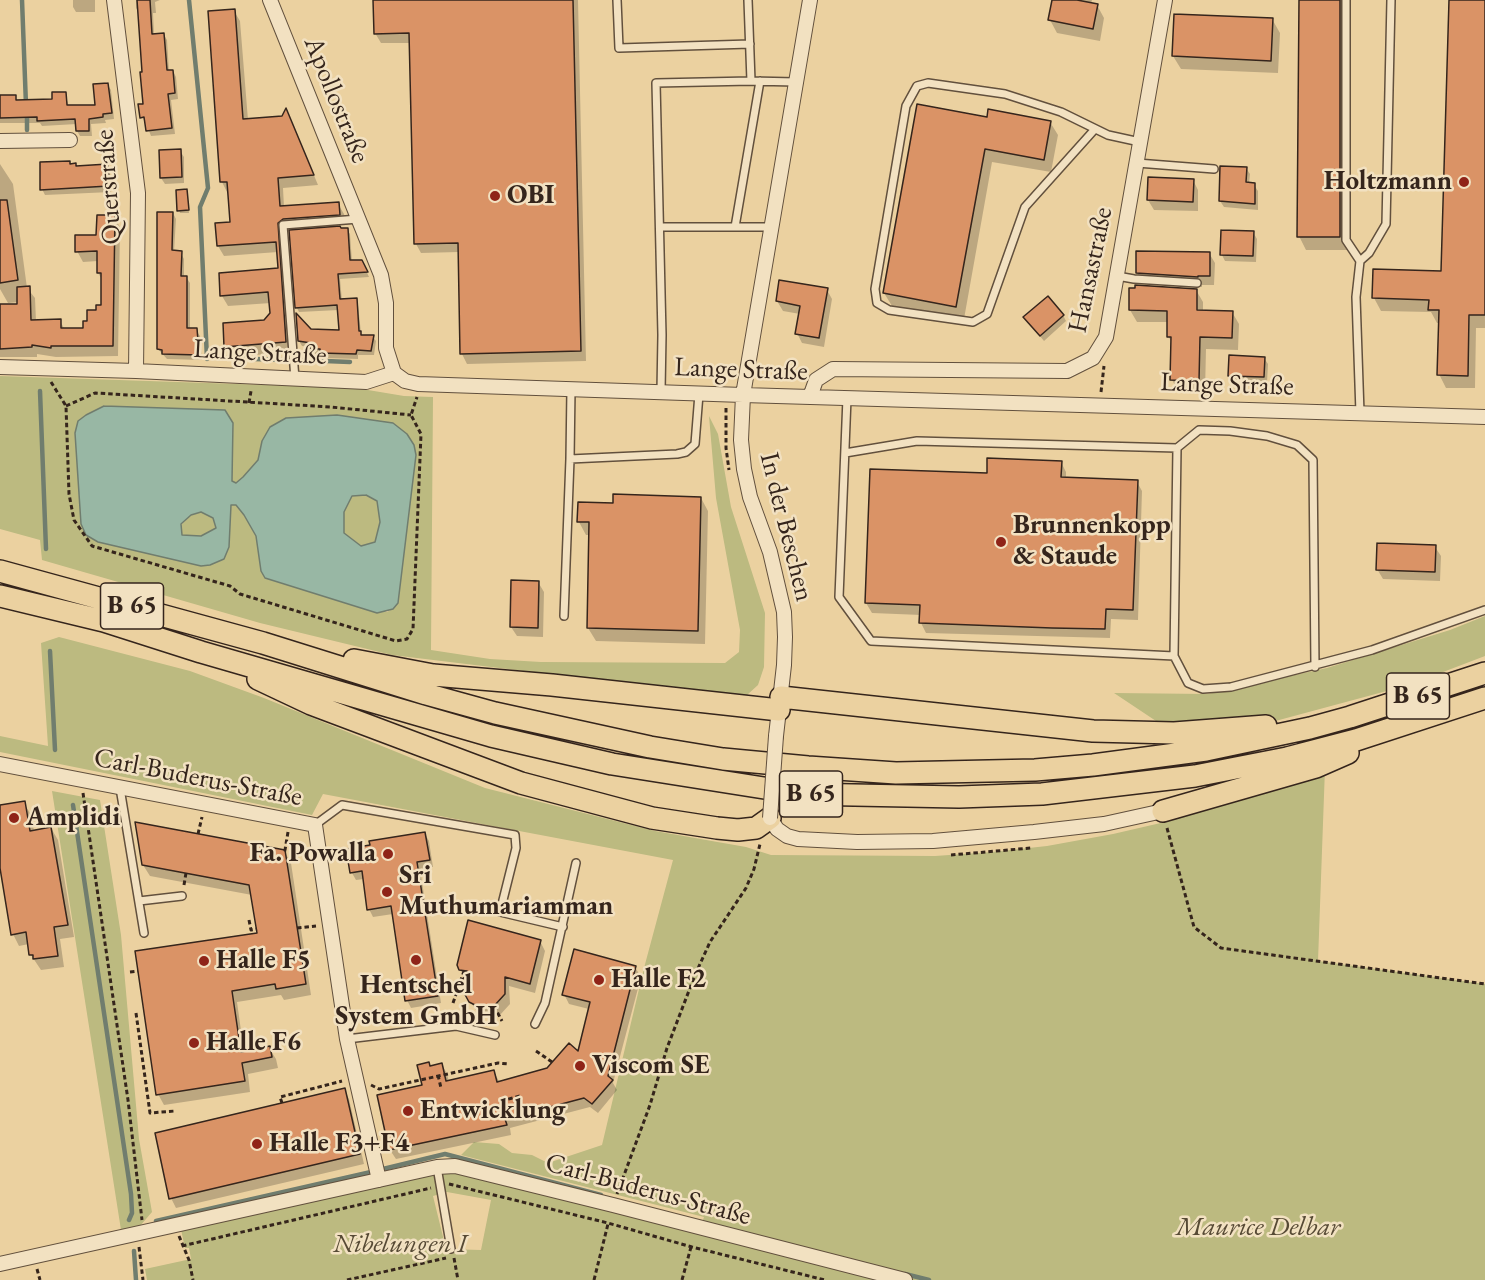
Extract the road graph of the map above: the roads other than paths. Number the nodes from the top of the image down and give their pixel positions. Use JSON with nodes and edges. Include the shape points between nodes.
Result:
{"nodes":[{"id":1,"x":114,"y":0,"type":"edge"},
{"id":2,"x":270,"y":0,"type":"edge"},
{"id":3,"x":617,"y":0,"type":"edge"},
{"id":4,"x":748,"y":0,"type":"edge"},
{"id":5,"x":810,"y":0,"type":"edge"},
{"id":6,"x":1165,"y":0,"type":"edge"},
{"id":7,"x":1346,"y":0,"type":"edge"},
{"id":8,"x":1391,"y":0,"type":"edge"},
{"id":9,"x":750,"y":44,"type":"junction"},
{"id":10,"x":751,"y":81,"type":"junction"},
{"id":11,"x":760,"y":81,"type":"junction"},
{"id":12,"x":796,"y":82,"type":"junction"},
{"id":13,"x":1095,"y":129,"type":"junction"},
{"id":14,"x":70,"y":140,"type":"dead end"},
{"id":15,"x":0,"y":141,"type":"edge"},
{"id":16,"x":1140,"y":142,"type":"junction"},
{"id":17,"x":1137,"y":163,"type":"junction"},
{"id":18,"x":1214,"y":169,"type":"dead end"},
{"id":19,"x":358,"y":219,"type":"junction"},
{"id":20,"x":735,"y":226,"type":"junction"},
{"id":21,"x":660,"y":227,"type":"junction"},
{"id":22,"x":771,"y":227,"type":"junction"},
{"id":23,"x":1360,"y":261,"type":"junction"},
{"id":24,"x":1117,"y":276,"type":"junction"},
{"id":25,"x":1197,"y":283,"type":"dead end"},
{"id":26,"x":0,"y":367,"type":"edge"},
{"id":27,"x":136,"y":371,"type":"junction"},
{"id":28,"x":394,"y":374,"type":"junction"},
{"id":29,"x":295,"y":379,"type":"junction"},
{"id":30,"x":572,"y":389,"type":"junction"},
{"id":31,"x":660,"y":392,"type":"junction"},
{"id":32,"x":699,"y":393,"type":"junction"},
{"id":33,"x":736,"y":395,"type":"junction"},
{"id":34,"x":810,"y":397,"type":"junction"},
{"id":35,"x":848,"y":398,"type":"junction"},
{"id":36,"x":1360,"y":413,"type":"junction"},
{"id":37,"x":1485,"y":417,"type":"edge"},
{"id":38,"x":1176,"y":448,"type":"junction"},
{"id":39,"x":845,"y":453,"type":"junction"},
{"id":40,"x":570,"y":459,"type":"junction"},
{"id":41,"x":0,"y":571,"type":"edge"},
{"id":42,"x":0,"y":596,"type":"edge"},
{"id":43,"x":1485,"y":610,"type":"edge"},
{"id":44,"x":564,"y":616,"type":"dead end"},
{"id":45,"x":263,"y":644,"type":"junction"},
{"id":46,"x":201,"y":652,"type":"junction"},
{"id":47,"x":1174,"y":656,"type":"junction"},
{"id":48,"x":1315,"y":666,"type":"junction"},
{"id":49,"x":1485,"y":672,"type":"edge"},
{"id":50,"x":1485,"y":698,"type":"edge"},
{"id":51,"x":780,"y":704,"type":"junction"},
{"id":52,"x":1350,"y":717,"type":"junction"},
{"id":53,"x":1430,"y":717,"type":"junction"},
{"id":54,"x":0,"y":764,"type":"edge"},
{"id":55,"x":120,"y":787,"type":"junction"},
{"id":56,"x":1163,"y":811,"type":"joint"},
{"id":57,"x":770,"y":818,"type":"junction"},
{"id":58,"x":315,"y":825,"type":"junction"},
{"id":59,"x":576,"y":864,"type":"dead end"},
{"id":60,"x":182,"y":896,"type":"dead end"},
{"id":61,"x":138,"y":901,"type":"junction"},
{"id":62,"x":563,"y":927,"type":"junction"},
{"id":63,"x":144,"y":933,"type":"dead end"},
{"id":64,"x":535,"y":1024,"type":"dead end"},
{"id":65,"x":495,"y":1035,"type":"dead end"},
{"id":66,"x":347,"y":1039,"type":"junction"},
{"id":67,"x":437,"y":1167,"type":"junction"},
{"id":68,"x":379,"y":1180,"type":"junction"},
{"id":69,"x":452,"y":1253,"type":"road end"},
{"id":70,"x":0,"y":1264,"type":"edge"},
{"id":71,"x":905,"y":1280,"type":"edge"}],
"edges":[{"from":1,"to":27,"type":"street","name":"Querstraße","via":[[138,193]]},
{"from":2,"to":19,"type":"street","name":"Apollostraße"},
{"from":3,"to":9,"type":"lane","via":[[619,48]]},
{"from":4,"to":9,"type":"lane"},
{"from":5,"to":12,"type":"street","name":"In der Beschen"},
{"from":6,"to":16,"type":"street","name":"Hansastraße"},
{"from":7,"to":23,"type":"lane","via":[[1346,240]]},
{"from":8,"to":23,"type":"lane","via":[[1386,224]]},
{"from":9,"to":10,"type":"lane"},
{"from":10,"to":11,"type":"lane"},
{"from":10,"to":21,"type":"lane","via":[[656,83]]},
{"from":11,"to":12,"type":"lane"},
{"from":11,"to":20,"type":"lane"},
{"from":12,"to":22,"type":"street","name":"In der Beschen"},
{"from":13,"to":13,"type":"lane","via":[[1061,112],[1005,94],[928,83],[917,86],[906,106],[875,289],[877,303],[889,310],[973,322],[987,314],[1025,207]]},
{"from":13,"to":16,"type":"lane"},
{"from":14,"to":15,"type":"street"},
{"from":16,"to":17,"type":"street","name":"Hansastraße"},
{"from":17,"to":18,"type":"lane"},
{"from":17,"to":24,"type":"street","name":"Hansastraße"},
{"from":19,"to":28,"type":"street","name":"Apollostraße","via":[[385,289],[386,348]]},
{"from":19,"to":29,"type":"lane","via":[[283,225]]},
{"from":20,"to":21,"type":"lane"},
{"from":20,"to":22,"type":"lane"},
{"from":21,"to":31,"type":"lane"},
{"from":22,"to":33,"type":"street","name":"In der Beschen"},
{"from":23,"to":36,"type":"lane","via":[[1356,297]]},
{"from":24,"to":25,"type":"lane"},
{"from":24,"to":34,"type":"street","name":"Hansastraße","via":[[1106,337],[1093,358],[1067,370],[832,369],[816,380]]},
{"from":26,"to":27,"type":"street","name":"Lange Straße"},
{"from":27,"to":29,"type":"street","name":"Lange Straße"},
{"from":28,"to":29,"type":"street","name":"Lange Straße","via":[[366,382]]},
{"from":28,"to":30,"type":"street","name":"Lange Straße","via":[[418,384]]},
{"from":30,"to":31,"type":"street","name":"Lange Straße"},
{"from":30,"to":40,"type":"lane"},
{"from":31,"to":32,"type":"street","name":"Lange Straße"},
{"from":32,"to":33,"type":"street","name":"Lange Straße"},
{"from":32,"to":40,"type":"lane","via":[[695,444],[686,452]]},
{"from":33,"to":34,"type":"street","name":"Lange Straße"},
{"from":33,"to":51,"type":"street","name":"In der Beschen","via":[[750,497],[770,552],[784,612]]},
{"from":34,"to":35,"type":"street","name":"Lange Straße"},
{"from":35,"to":36,"type":"street","name":"Lange Straße"},
{"from":35,"to":39,"type":"lane"},
{"from":36,"to":37,"type":"street","name":"Lange Straße"},
{"from":38,"to":39,"type":"lane","via":[[917,441]]},
{"from":38,"to":47,"type":"lane"},
{"from":38,"to":48,"type":"lane","via":[[1199,430],[1230,431],[1297,445],[1313,459]]},
{"from":39,"to":47,"type":"lane","via":[[839,597],[870,641]]},
{"from":40,"to":44,"type":"lane"},
{"from":41,"to":45,"type":"highway","number":"B 65"},
{"from":42,"to":46,"type":"highway","number":"B 65","via":[[104,621]]},
{"from":43,"to":48,"type":"lane"},
{"from":45,"to":51,"type":"highway","via":[[434,675]]},
{"from":45,"to":52,"type":"highway","number":"B 65","via":[[426,694],[590,735],[723,759],[896,773],[1093,765],[1206,750]]},
{"from":46,"to":53,"type":"highway","number":"B 65","via":[[491,736],[590,759],[802,794],[959,797],[1126,785],[1287,758]]},
{"from":46,"to":57,"type":"highway","via":[[311,704],[521,783],[652,818],[717,828],[756,828]]},
{"from":47,"to":48,"type":"lane","via":[[1188,682],[1203,689],[1231,687]]},
{"from":49,"to":52,"type":"highway","number":"B 65"},
{"from":50,"to":53,"type":"highway","number":"B 65"},
{"from":51,"to":52,"type":"highway","via":[[1093,731],[1174,733]]},
{"from":51,"to":57,"type":"street","name":"In der Beschen","bridge":true},
{"from":53,"to":56,"type":"highway","via":[[1316,767]]},
{"from":54,"to":55,"type":"street","name":"Carl-Buderus-Straße"},
{"from":55,"to":58,"type":"street","name":"Carl-Buderus-Straße"},
{"from":55,"to":61,"type":"lane"},
{"from":56,"to":57,"type":"street","via":[[1104,824],[1035,832],[889,842],[798,839],[777,829]]},
{"from":58,"to":62,"type":"lane","via":[[342,805],[515,836],[516,848],[500,912]]},
{"from":58,"to":66,"type":"street","name":"Carl-Buderus-Straße"},
{"from":59,"to":62,"type":"lane"},
{"from":60,"to":61,"type":"lane"},
{"from":61,"to":63,"type":"lane"},
{"from":62,"to":64,"type":"lane","via":[[545,1003]]},
{"from":65,"to":66,"type":"lane","via":[[456,1026]]},
{"from":66,"to":68,"type":"street","name":"Carl-Buderus-Straße"},
{"from":67,"to":68,"type":"street","name":"Carl-Buderus-Straße"},
{"from":67,"to":69,"type":"lane"},
{"from":67,"to":71,"type":"street","name":"Carl-Buderus-Straße","via":[[467,1168]]},
{"from":68,"to":70,"type":"street","name":"Carl-Buderus-Straße"}]}
